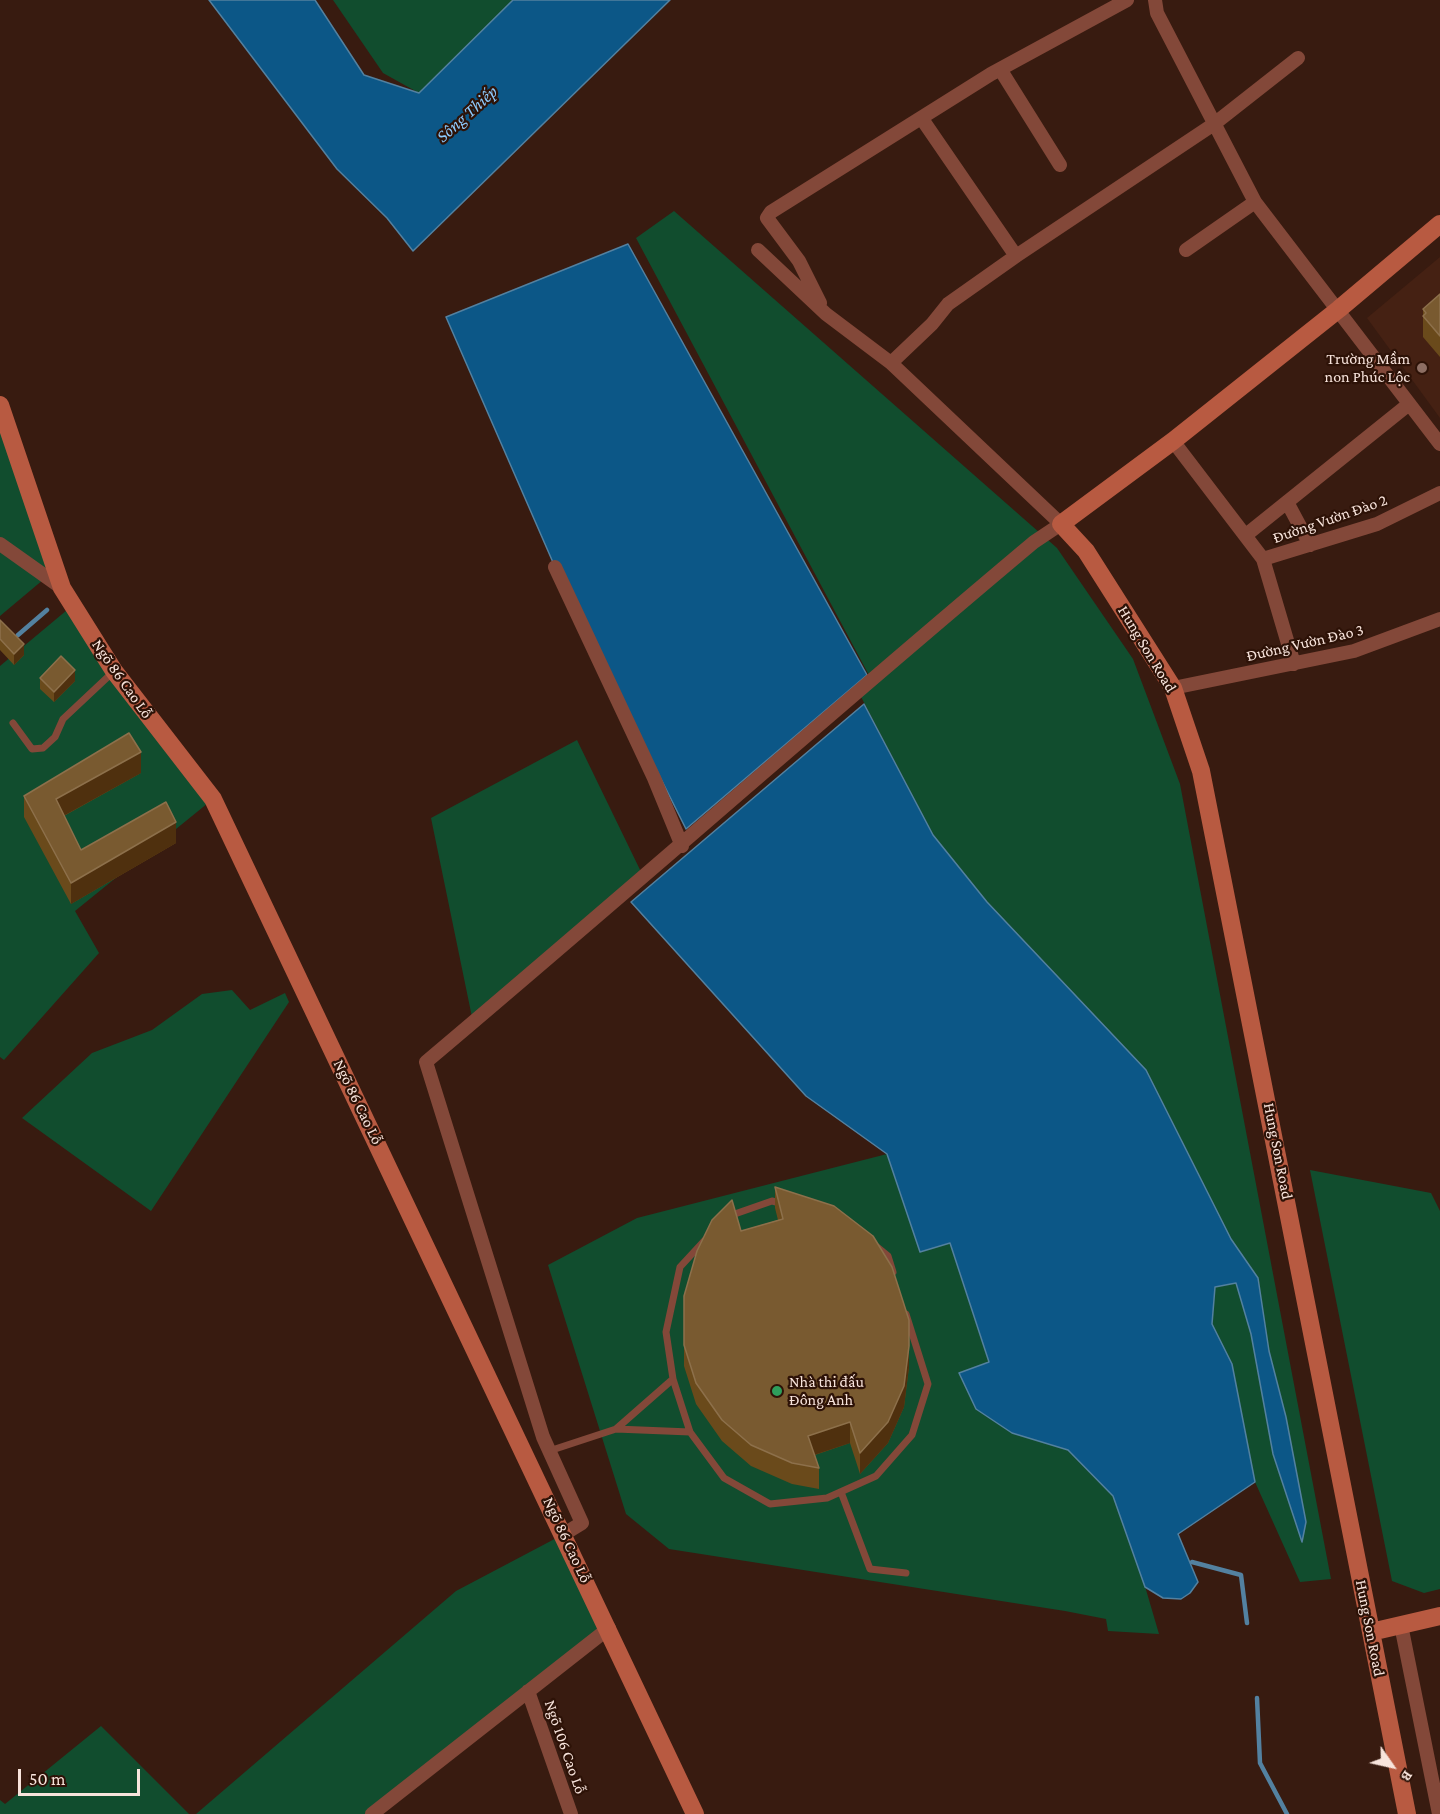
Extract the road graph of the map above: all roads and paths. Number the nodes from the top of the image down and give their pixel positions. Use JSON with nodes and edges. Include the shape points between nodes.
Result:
{"nodes":[{"id":1,"x":1127,"y":0,"type":"edge"},
{"id":2,"x":1155,"y":0,"type":"edge"},
{"id":3,"x":1298,"y":58,"type":"dead end"},
{"id":4,"x":1000,"y":69,"type":"junction"},
{"id":5,"x":922,"y":118,"type":"junction"},
{"id":6,"x":1214,"y":124,"type":"junction"},
{"id":7,"x":1060,"y":165,"type":"dead end"},
{"id":8,"x":1255,"y":202,"type":"junction"},
{"id":9,"x":1440,"y":224,"type":"edge"},
{"id":10,"x":758,"y":250,"type":"dead end"},
{"id":11,"x":1186,"y":250,"type":"dead end"},
{"id":12,"x":1016,"y":256,"type":"junction"},
{"id":13,"x":1339,"y":309,"type":"junction"},
{"id":14,"x":826,"y":314,"type":"junction"},
{"id":15,"x":891,"y":363,"type":"junction"},
{"id":16,"x":1409,"y":404,"type":"junction"},
{"id":17,"x":0,"y":405,"type":"edge"},
{"id":18,"x":1173,"y":441,"type":"junction"},
{"id":19,"x":1440,"y":444,"type":"edge"},
{"id":20,"x":1440,"y":493,"type":"edge"},
{"id":21,"x":1287,"y":502,"type":"junction"},
{"id":22,"x":1061,"y":524,"type":"junction"},
{"id":23,"x":1246,"y":535,"type":"junction"},
{"id":24,"x":0,"y":544,"type":"edge"},
{"id":25,"x":1310,"y":545,"type":"junction"},
{"id":26,"x":1263,"y":559,"type":"junction"},
{"id":27,"x":555,"y":567,"type":"dead end"},
{"id":28,"x":62,"y":588,"type":"junction"},
{"id":29,"x":1440,"y":619,"type":"edge"},
{"id":30,"x":1294,"y":664,"type":"junction"},
{"id":31,"x":114,"y":671,"type":"junction"},
{"id":32,"x":1173,"y":688,"type":"junction"},
{"id":33,"x":13,"y":723,"type":"dead end"},
{"id":34,"x":682,"y":846,"type":"junction"},
{"id":35,"x":794,"y":1207,"type":"edge"},
{"id":36,"x":720,"y":1225,"type":"edge"},
{"id":37,"x":712,"y":1233,"type":"edge"},
{"id":38,"x":873,"y":1244,"type":"edge"},
{"id":39,"x":895,"y":1277,"type":"edge"},
{"id":40,"x":905,"y":1309,"type":"edge"},
{"id":41,"x":673,"y":1379,"type":"junction"},
{"id":42,"x":616,"y":1429,"type":"junction"},
{"id":43,"x":690,"y":1432,"type":"junction"},
{"id":44,"x":549,"y":1451,"type":"junction"},
{"id":45,"x":841,"y":1492,"type":"junction"},
{"id":46,"x":564,"y":1534,"type":"junction"},
{"id":47,"x":906,"y":1573,"type":"dead end"},
{"id":48,"x":1440,"y":1616,"type":"edge"},
{"id":49,"x":1401,"y":1625,"type":"junction"},
{"id":50,"x":609,"y":1628,"type":"junction"},
{"id":51,"x":1371,"y":1632,"type":"junction"},
{"id":52,"x":528,"y":1690,"type":"junction"},
{"id":53,"x":372,"y":1814,"type":"edge"},
{"id":54,"x":571,"y":1814,"type":"edge"},
{"id":55,"x":695,"y":1814,"type":"edge"},
{"id":56,"x":1407,"y":1814,"type":"edge"},
{"id":57,"x":1439,"y":1814,"type":"edge"}],
"edges":[{"from":1,"to":4,"type":"street"},
{"from":2,"to":6,"type":"street","via":[[1157,13]]},
{"from":3,"to":6,"type":"street"},
{"from":4,"to":5,"type":"street"},
{"from":4,"to":7,"type":"street"},
{"from":5,"to":12,"type":"street"},
{"from":5,"to":14,"type":"street","via":[[768,214],[767,218],[799,261]]},
{"from":6,"to":8,"type":"street"},
{"from":6,"to":12,"type":"street"},
{"from":8,"to":11,"type":"street"},
{"from":8,"to":13,"type":"street"},
{"from":9,"to":13,"type":"street"},
{"from":10,"to":14,"type":"street"},
{"from":12,"to":15,"type":"street","via":[[948,304]]},
{"from":13,"to":16,"type":"street"},
{"from":13,"to":18,"type":"street"},
{"from":14,"to":15,"type":"street"},
{"from":15,"to":22,"type":"street"},
{"from":16,"to":19,"type":"street"},
{"from":16,"to":21,"type":"street"},
{"from":17,"to":28,"type":"street","name":"Ngõ 86 Cao Lỗ"},
{"from":18,"to":22,"type":"street"},
{"from":18,"to":23,"type":"street"},
{"from":20,"to":25,"type":"street","name":"Đường Vườn Đào 2","via":[[1377,524]]},
{"from":21,"to":23,"type":"street"},
{"from":21,"to":25,"type":"street"},
{"from":22,"to":32,"type":"street","name":"Hung Son Road","via":[[1086,551]]},
{"from":22,"to":34,"type":"street","via":[[1034,542],[871,679]]},
{"from":23,"to":26,"type":"street"},
{"from":24,"to":28,"type":"street"},
{"from":25,"to":26,"type":"street","name":"Đường Vườn Đào 2"},
{"from":26,"to":30,"type":"street"},
{"from":27,"to":34,"type":"street"},
{"from":28,"to":31,"type":"street","name":"Ngõ 86 Cao Lỗ"},
{"from":29,"to":30,"type":"street","name":"Đường Vườn Đào 3","via":[[1354,651]]},
{"from":30,"to":32,"type":"street","name":"Đường Vườn Đào 3"},
{"from":31,"to":33,"type":"lane","via":[[63,719],[55,737],[42,748],[32,748]]},
{"from":31,"to":46,"type":"street","name":"Ngõ 86 Cao Lỗ","via":[[213,799]]},
{"from":32,"to":51,"type":"street","name":"Hung Son Road","via":[[1206,794]]},
{"from":34,"to":44,"type":"street","via":[[426,1062]]},
{"from":35,"to":36,"type":"lane","via":[[772,1201],[728,1216]]},
{"from":37,"to":41,"type":"lane","via":[[680,1267],[666,1332]]},
{"from":38,"to":39,"type":"lane","via":[[888,1256]]},
{"from":40,"to":45,"type":"lane","via":[[928,1384],[912,1436],[876,1476]]},
{"from":41,"to":42,"type":"lane"},
{"from":41,"to":43,"type":"lane"},
{"from":42,"to":43,"type":"lane"},
{"from":42,"to":44,"type":"lane"},
{"from":43,"to":45,"type":"lane","via":[[724,1478],[770,1504],[827,1498]]},
{"from":44,"to":46,"type":"street","via":[[582,1523]]},
{"from":45,"to":47,"type":"lane","via":[[870,1569]]},
{"from":46,"to":50,"type":"street","name":"Ngõ 86 Cao Lỗ"},
{"from":48,"to":49,"type":"street"},
{"from":49,"to":51,"type":"street"},
{"from":49,"to":57,"type":"street"},
{"from":50,"to":52,"type":"street"},
{"from":50,"to":55,"type":"street","name":"Ngõ 86 Cao Lỗ"},
{"from":51,"to":56,"type":"street","name":"Hung Son Road"},
{"from":52,"to":53,"type":"street"},
{"from":52,"to":54,"type":"street","name":"Ngõ 106 Cao Lỗ"}]}
